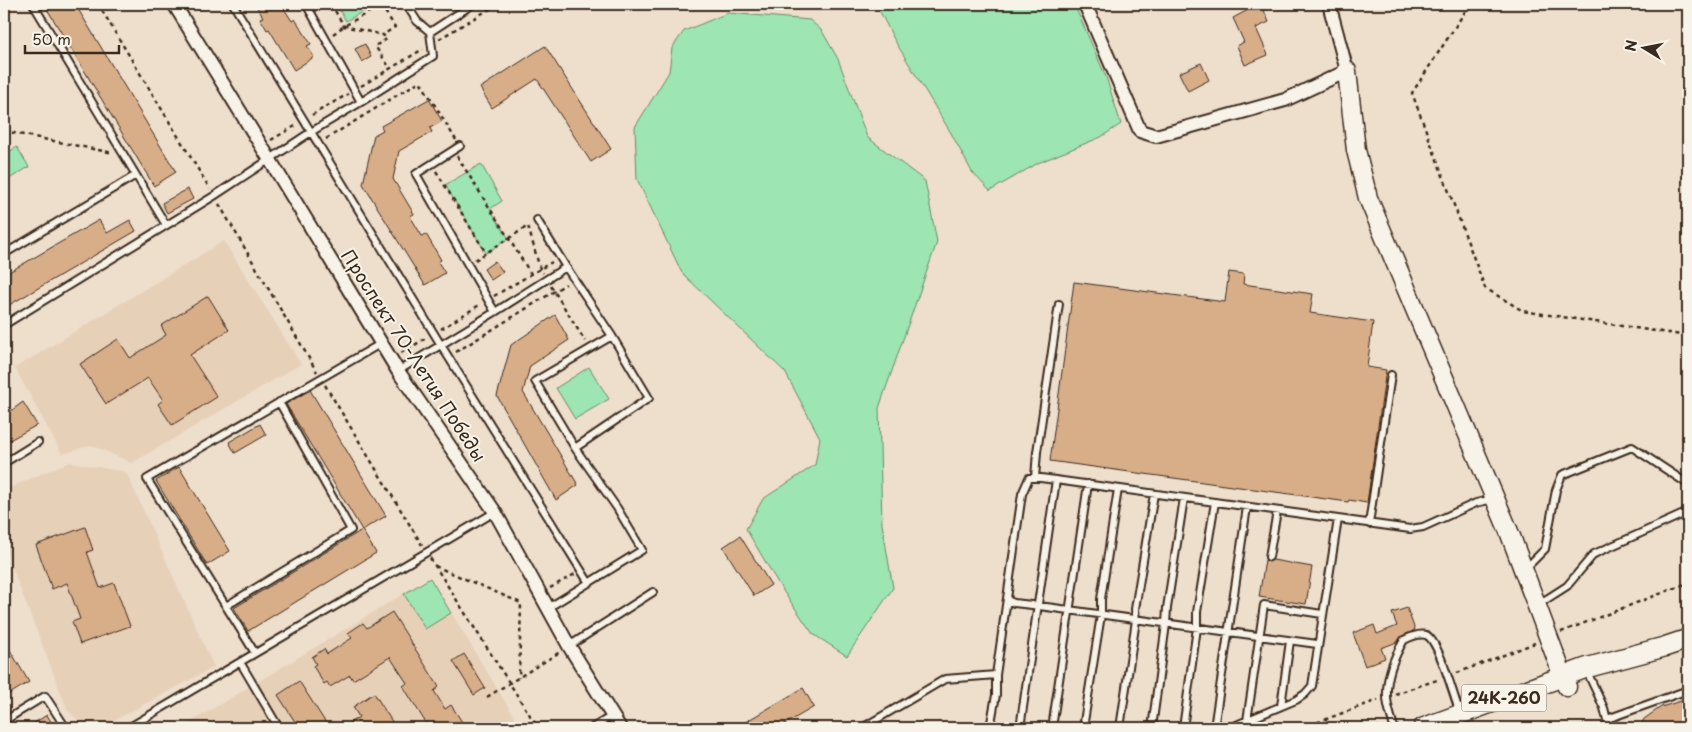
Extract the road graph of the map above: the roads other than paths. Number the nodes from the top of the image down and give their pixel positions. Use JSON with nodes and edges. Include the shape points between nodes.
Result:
{"nodes":[{"id":1,"x":33,"y":4,"type":"edge"},
{"id":2,"x":174,"y":4,"type":"edge"},
{"id":3,"x":233,"y":4,"type":"edge"},
{"id":4,"x":306,"y":4,"type":"edge"},
{"id":5,"x":406,"y":4,"type":"edge"},
{"id":6,"x":473,"y":4,"type":"edge"},
{"id":7,"x":1085,"y":4,"type":"edge"},
{"id":8,"x":1329,"y":4,"type":"edge"},
{"id":9,"x":430,"y":32,"type":"junction"},
{"id":10,"x":1347,"y":71,"type":"junction"},
{"id":11,"x":361,"y":102,"type":"junction"},
{"id":12,"x":311,"y":132,"type":"junction"},
{"id":13,"x":460,"y":146,"type":"road end"},
{"id":14,"x":270,"y":160,"type":"junction"},
{"id":15,"x":136,"y":175,"type":"junction"},
{"id":16,"x":537,"y":220,"type":"dead end"},
{"id":17,"x":166,"y":225,"type":"junction"},
{"id":18,"x":4,"y":254,"type":"edge"},
{"id":19,"x":566,"y":267,"type":"junction"},
{"id":20,"x":1059,"y":304,"type":"dead end"},
{"id":21,"x":495,"y":312,"type":"junction"},
{"id":22,"x":4,"y":325,"type":"edge"},
{"id":23,"x":612,"y":336,"type":"junction"},
{"id":24,"x":380,"y":344,"type":"junction"},
{"id":25,"x":441,"y":345,"type":"junction"},
{"id":26,"x":398,"y":372,"type":"junction"},
{"id":27,"x":1391,"y":375,"type":"dead end"},
{"id":28,"x":279,"y":402,"type":"junction"},
{"id":29,"x":38,"y":442,"type":"dead end"},
{"id":30,"x":575,"y":448,"type":"junction"},
{"id":31,"x":4,"y":463,"type":"edge"},
{"id":32,"x":1035,"y":478,"type":"junction"},
{"id":33,"x":1056,"y":480,"type":"junction"},
{"id":34,"x":1088,"y":484,"type":"junction"},
{"id":35,"x":1688,"y":484,"type":"edge"},
{"id":36,"x":1118,"y":489,"type":"junction"},
{"id":37,"x":1154,"y":494,"type":"junction"},
{"id":38,"x":1184,"y":498,"type":"junction"},
{"id":39,"x":1494,"y":499,"type":"junction"},
{"id":40,"x":1215,"y":502,"type":"junction"},
{"id":41,"x":1247,"y":507,"type":"junction"},
{"id":42,"x":1277,"y":511,"type":"junction"},
{"id":43,"x":494,"y":512,"type":"junction"},
{"id":44,"x":1688,"y":512,"type":"edge"},
{"id":45,"x":1338,"y":519,"type":"junction"},
{"id":46,"x":1370,"y":524,"type":"junction"},
{"id":47,"x":1269,"y":557,"type":"dead end"},
{"id":48,"x":1524,"y":571,"type":"junction"},
{"id":49,"x":589,"y":583,"type":"junction"},
{"id":50,"x":653,"y":592,"type":"dead end"},
{"id":51,"x":1007,"y":600,"type":"junction"},
{"id":52,"x":1537,"y":605,"type":"junction"},
{"id":53,"x":226,"y":606,"type":"junction"},
{"id":54,"x":1038,"y":606,"type":"junction"},
{"id":55,"x":548,"y":608,"type":"junction"},
{"id":56,"x":1069,"y":610,"type":"junction"},
{"id":57,"x":1322,"y":614,"type":"junction"},
{"id":58,"x":1101,"y":615,"type":"junction"},
{"id":59,"x":1136,"y":620,"type":"junction"},
{"id":60,"x":1166,"y":624,"type":"junction"},
{"id":61,"x":1197,"y":628,"type":"junction"},
{"id":62,"x":1228,"y":632,"type":"junction"},
{"id":63,"x":1258,"y":637,"type":"junction"},
{"id":64,"x":1688,"y":639,"type":"edge"},
{"id":65,"x":1290,"y":641,"type":"junction"},
{"id":66,"x":1317,"y":644,"type":"junction"},
{"id":67,"x":1688,"y":644,"type":"edge"},
{"id":68,"x":569,"y":646,"type":"junction"},
{"id":69,"x":255,"y":653,"type":"junction"},
{"id":70,"x":240,"y":662,"type":"junction"},
{"id":71,"x":996,"y":675,"type":"junction"},
{"id":72,"x":1590,"y":678,"type":"junction"},
{"id":73,"x":1565,"y":682,"type":"junction"},
{"id":74,"x":1688,"y":690,"type":"edge"},
{"id":75,"x":1281,"y":706,"type":"junction"},
{"id":76,"x":612,"y":716,"type":"junction"},
{"id":77,"x":5,"y":718,"type":"edge"},
{"id":78,"x":1607,"y":719,"type":"junction"},
{"id":79,"x":1246,"y":721,"type":"junction"},
{"id":80,"x":1460,"y":721,"type":"edge"},
{"id":81,"x":66,"y":728,"type":"edge"},
{"id":82,"x":128,"y":728,"type":"edge"},
{"id":83,"x":279,"y":728,"type":"edge"},
{"id":84,"x":592,"y":728,"type":"edge"},
{"id":85,"x":620,"y":728,"type":"edge"},
{"id":86,"x":862,"y":728,"type":"edge"},
{"id":87,"x":990,"y":728,"type":"edge"},
{"id":88,"x":1020,"y":728,"type":"edge"},
{"id":89,"x":1052,"y":728,"type":"edge"},
{"id":90,"x":1083,"y":728,"type":"edge"},
{"id":91,"x":1120,"y":728,"type":"edge"},
{"id":92,"x":1152,"y":728,"type":"edge"},
{"id":93,"x":1183,"y":728,"type":"edge"},
{"id":94,"x":1214,"y":728,"type":"edge"},
{"id":95,"x":1229,"y":728,"type":"edge"},
{"id":96,"x":1394,"y":728,"type":"edge"},
{"id":97,"x":1423,"y":728,"type":"edge"},
{"id":98,"x":1610,"y":728,"type":"edge"}],
"edges":[{"from":1,"to":15,"type":"lane"},
{"from":2,"to":14,"type":"street","name":"Проспект 70-Летия Победы"},
{"from":3,"to":12,"type":"lane"},
{"from":4,"to":11,"type":"lane"},
{"from":5,"to":9,"type":"lane","via":[[417,21]]},
{"from":6,"to":9,"type":"lane"},
{"from":7,"to":10,"type":"street","via":[[1140,131],[1156,136],[1285,100]]},
{"from":8,"to":10,"type":"street"},
{"from":9,"to":11,"type":"lane","via":[[433,56]]},
{"from":10,"to":39,"type":"street","via":[[1356,150],[1368,198]]},
{"from":11,"to":12,"type":"lane"},
{"from":12,"to":14,"type":"lane"},
{"from":12,"to":25,"type":"lane"},
{"from":13,"to":21,"type":"lane","via":[[416,174]]},
{"from":14,"to":17,"type":"lane"},
{"from":14,"to":24,"type":"street","name":"Проспект 70-Летия Победы"},
{"from":15,"to":17,"type":"lane"},
{"from":15,"to":18,"type":"lane"},
{"from":16,"to":19,"type":"lane"},
{"from":17,"to":22,"type":"lane"},
{"from":19,"to":21,"type":"lane"},
{"from":19,"to":23,"type":"lane"},
{"from":20,"to":32,"type":"lane"},
{"from":21,"to":25,"type":"lane"},
{"from":23,"to":30,"type":"lane","via":[[649,398]]},
{"from":23,"to":30,"type":"lane","via":[[535,381]]},
{"from":24,"to":26,"type":"street","name":"Проспект 70-Летия Победы"},
{"from":24,"to":28,"type":"lane"},
{"from":25,"to":26,"type":"lane"},
{"from":25,"to":49,"type":"lane"},
{"from":26,"to":43,"type":"street","name":"Проспект 70-Летия Победы"},
{"from":27,"to":46,"type":"lane"},
{"from":28,"to":53,"type":"lane","via":[[351,530]]},
{"from":28,"to":53,"type":"lane","via":[[147,479]]},
{"from":29,"to":31,"type":"lane"},
{"from":30,"to":49,"type":"lane","via":[[642,550]]},
{"from":32,"to":33,"type":"lane"},
{"from":32,"to":51,"type":"lane","via":[[1029,478],[1022,494]]},
{"from":33,"to":34,"type":"lane"},
{"from":33,"to":54,"type":"lane"},
{"from":34,"to":36,"type":"lane"},
{"from":34,"to":56,"type":"lane"},
{"from":35,"to":48,"type":"lane","via":[[1632,447],[1562,475],[1545,549]]},
{"from":36,"to":37,"type":"lane"},
{"from":36,"to":58,"type":"lane"},
{"from":37,"to":38,"type":"lane"},
{"from":37,"to":59,"type":"lane"},
{"from":38,"to":40,"type":"lane"},
{"from":38,"to":60,"type":"lane"},
{"from":39,"to":46,"type":"lane","via":[[1476,503],[1423,527],[1410,529]]},
{"from":39,"to":48,"type":"street"},
{"from":40,"to":41,"type":"lane"},
{"from":40,"to":61,"type":"lane"},
{"from":41,"to":42,"type":"lane"},
{"from":41,"to":62,"type":"lane"},
{"from":42,"to":45,"type":"lane"},
{"from":42,"to":47,"type":"lane"},
{"from":43,"to":55,"type":"street","name":"Проспект 70-Летия Победы"},
{"from":43,"to":69,"type":"lane"},
{"from":44,"to":52,"type":"lane","via":[[1594,554],[1566,586]]},
{"from":45,"to":46,"type":"lane"},
{"from":45,"to":57,"type":"lane"},
{"from":48,"to":52,"type":"street"},
{"from":49,"to":55,"type":"lane"},
{"from":50,"to":68,"type":"lane"},
{"from":51,"to":54,"type":"lane"},
{"from":51,"to":71,"type":"lane"},
{"from":52,"to":73,"type":"street"},
{"from":53,"to":69,"type":"lane"},
{"from":54,"to":56,"type":"lane"},
{"from":54,"to":88,"type":"lane"},
{"from":55,"to":68,"type":"street","name":"Проспект 70-Летия Победы"},
{"from":56,"to":58,"type":"lane"},
{"from":56,"to":89,"type":"lane"},
{"from":57,"to":63,"type":"lane","via":[[1264,605]]},
{"from":57,"to":66,"type":"lane"},
{"from":58,"to":59,"type":"lane"},
{"from":58,"to":90,"type":"lane"},
{"from":59,"to":60,"type":"lane"},
{"from":59,"to":91,"type":"lane"},
{"from":60,"to":61,"type":"lane"},
{"from":60,"to":92,"type":"lane"},
{"from":61,"to":62,"type":"lane"},
{"from":61,"to":93,"type":"lane"},
{"from":62,"to":63,"type":"lane"},
{"from":62,"to":94,"type":"lane"},
{"from":63,"to":65,"type":"lane"},
{"from":63,"to":79,"type":"lane"},
{"from":64,"to":73,"type":"main road","number":"24К-260","via":[[1586,668]]},
{"from":65,"to":66,"type":"lane"},
{"from":65,"to":75,"type":"lane"},
{"from":66,"to":75,"type":"lane","via":[[1312,686],[1296,700]]},
{"from":67,"to":72,"type":"main road","number":"24К-260"},
{"from":68,"to":76,"type":"street","name":"Проспект 70-Летия Победы"},
{"from":69,"to":70,"type":"lane"},
{"from":70,"to":82,"type":"lane"},
{"from":70,"to":83,"type":"lane"},
{"from":71,"to":86,"type":"lane","via":[[945,679]]},
{"from":71,"to":87,"type":"lane"},
{"from":72,"to":73,"type":"main road","number":"24К-260"},
{"from":72,"to":78,"type":"lane"},
{"from":73,"to":80,"type":"main road","number":"24К-260"},
{"from":74,"to":78,"type":"lane"},
{"from":75,"to":79,"type":"lane"},
{"from":76,"to":84,"type":"lane"},
{"from":76,"to":85,"type":"street","name":"Проспект 70-Летия Победы"},
{"from":77,"to":81,"type":"lane","via":[[45,696]]},
{"from":78,"to":98,"type":"lane"},
{"from":79,"to":95,"type":"lane"},
{"from":80,"to":96,"type":"lane","via":[[1439,652],[1427,636],[1418,635],[1404,640],[1389,673],[1387,697]]},
{"from":80,"to":97,"type":"main road","number":"24К-260"}]}
